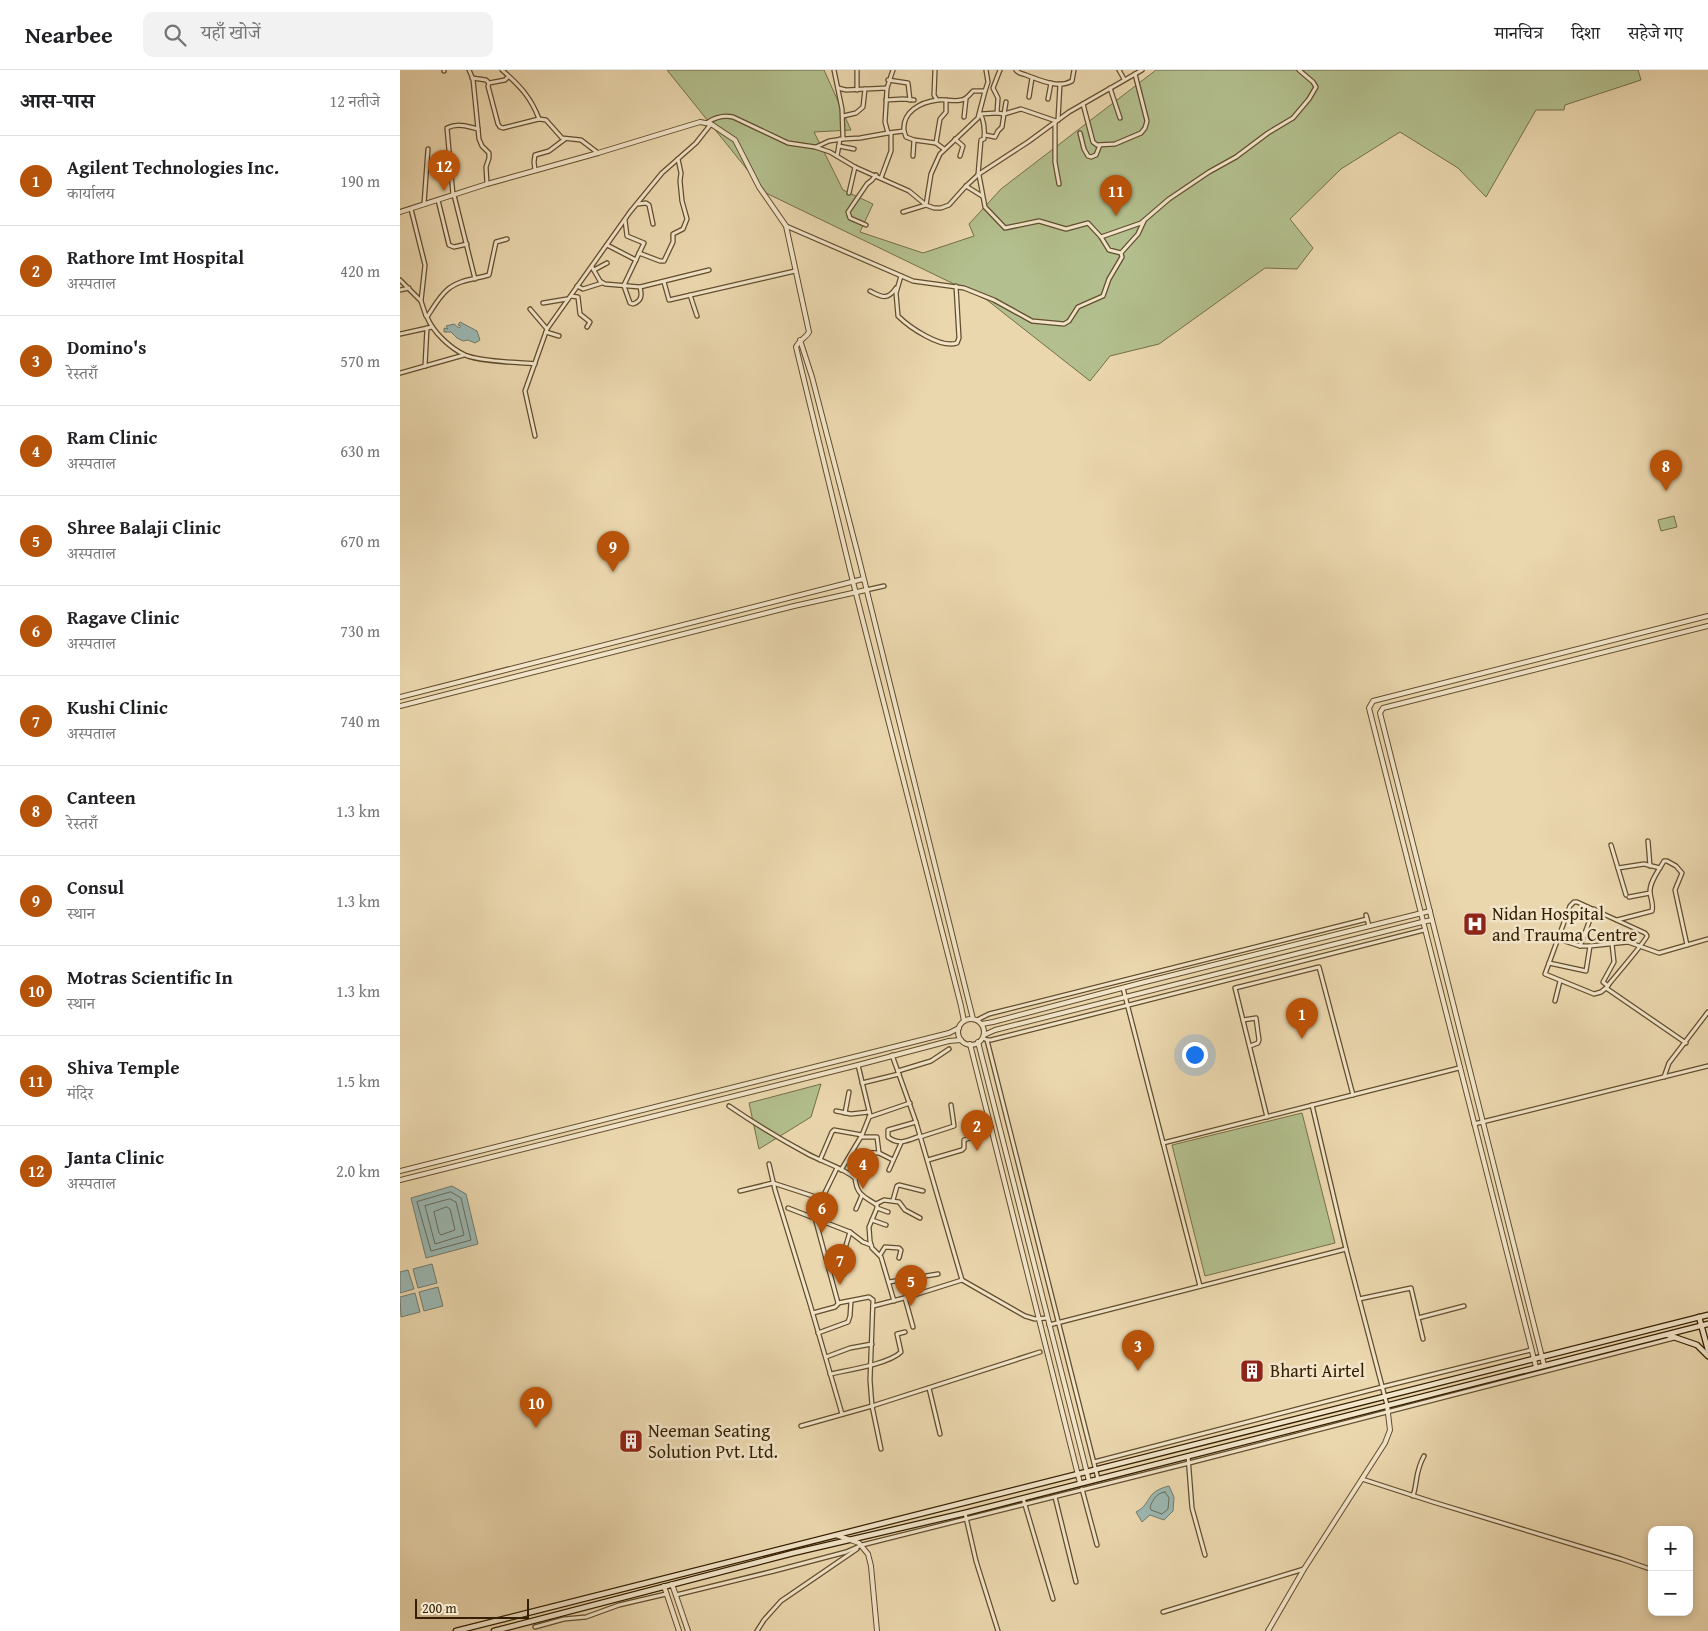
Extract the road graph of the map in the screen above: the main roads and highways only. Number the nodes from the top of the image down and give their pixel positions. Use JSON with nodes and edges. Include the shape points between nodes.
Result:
{"nodes":[{"id":1,"x":1708,"y":1315,"type":"edge"},
{"id":2,"x":1699,"y":1317,"type":"junction"},
{"id":3,"x":1708,"y":1324,"type":"edge"},
{"id":4,"x":1701,"y":1325,"type":"junction"},
{"id":5,"x":1666,"y":1334,"type":"junction"},
{"id":6,"x":1708,"y":1350,"type":"edge"},
{"id":7,"x":1708,"y":1356,"type":"edge"},
{"id":8,"x":821,"y":1539,"type":"junction"},
{"id":9,"x":823,"y":1546,"type":"junction"},
{"id":10,"x":534,"y":1611,"type":"junction"},
{"id":11,"x":537,"y":1620,"type":"junction"},
{"id":12,"x":456,"y":1631,"type":"edge"},
{"id":13,"x":494,"y":1631,"type":"edge"}],
"edges":[{"from":1,"to":2,"type":"main road"},
{"from":2,"to":4,"type":"main road"},
{"from":2,"to":8,"type":"main road"},
{"from":3,"to":4,"type":"main road"},
{"from":4,"to":5,"type":"main road"},
{"from":4,"to":6,"type":"main road"},
{"from":5,"to":7,"type":"main road","via":[[1697,1345]]},
{"from":5,"to":9,"type":"main road"},
{"from":8,"to":9,"type":"main road"},
{"from":8,"to":10,"type":"main road"},
{"from":9,"to":11,"type":"main road"},
{"from":10,"to":11,"type":"main road"},
{"from":10,"to":12,"type":"main road"},
{"from":11,"to":13,"type":"main road"}]}
